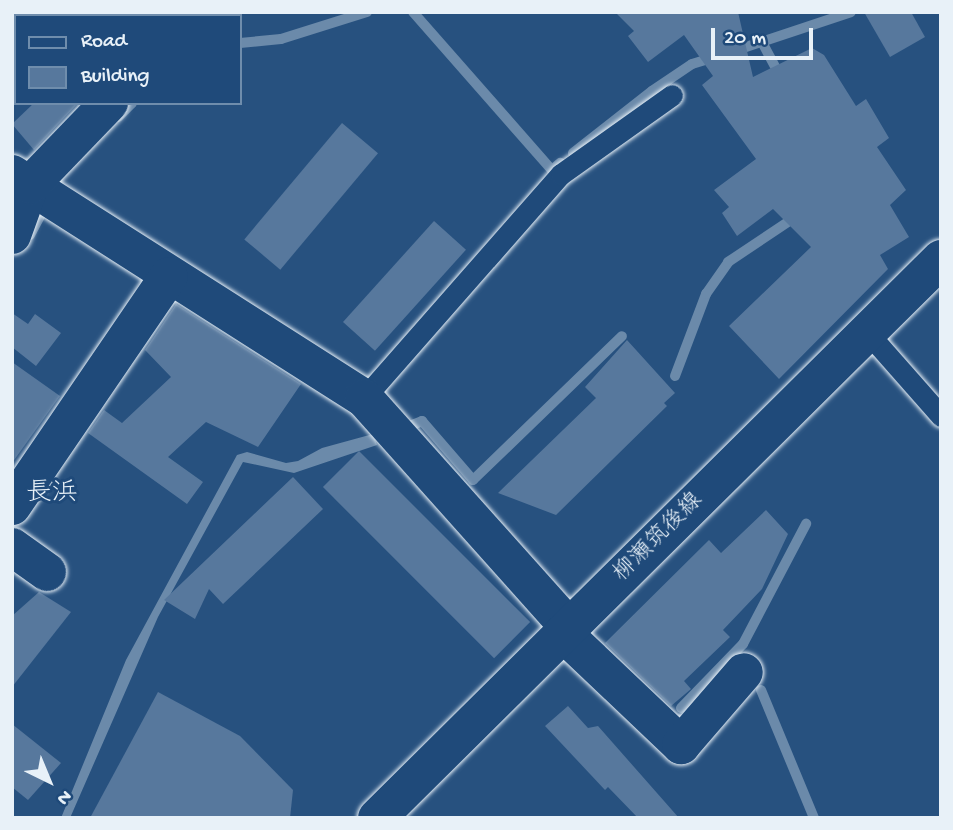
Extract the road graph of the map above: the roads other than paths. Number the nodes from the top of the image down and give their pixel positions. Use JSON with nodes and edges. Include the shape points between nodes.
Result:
{"nodes":[{"id":1,"x":672,"y":95,"type":"dead end"},
{"id":2,"x":106,"y":105,"type":"edge"},
{"id":3,"x":21,"y":179,"type":"edge"},
{"id":4,"x":12,"y":235,"type":"edge"},
{"id":5,"x":941,"y":259,"type":"edge"},
{"id":6,"x":169,"y":276,"type":"junction"},
{"id":7,"x":867,"y":332,"type":"junction"},
{"id":8,"x":364,"y":398,"type":"junction"},
{"id":9,"x":941,"y":416,"type":"edge"},
{"id":10,"x":12,"y":506,"type":"edge"},
{"id":11,"x":12,"y":547,"type":"edge"},
{"id":12,"x":47,"y":572,"type":"dead end"},
{"id":13,"x":566,"y":630,"type":"junction"},
{"id":14,"x":744,"y":672,"type":"dead end"},
{"id":15,"x":377,"y":818,"type":"edge"}],
"edges":[{"from":1,"to":8,"type":"lane","via":[[561,174]]},
{"from":2,"to":3,"type":"street"},
{"from":3,"to":4,"type":"street"},
{"from":3,"to":6,"type":"street"},
{"from":5,"to":7,"type":"street","name":"柳瀬筑後線"},
{"from":6,"to":8,"type":"street"},
{"from":6,"to":10,"type":"street"},
{"from":7,"to":9,"type":"lane"},
{"from":7,"to":13,"type":"street","name":"柳瀬筑後線"},
{"from":8,"to":13,"type":"street"},
{"from":11,"to":12,"type":"street"},
{"from":13,"to":14,"type":"street","via":[[681,745]]},
{"from":13,"to":15,"type":"street","name":"柳瀬筑後線"}]}
